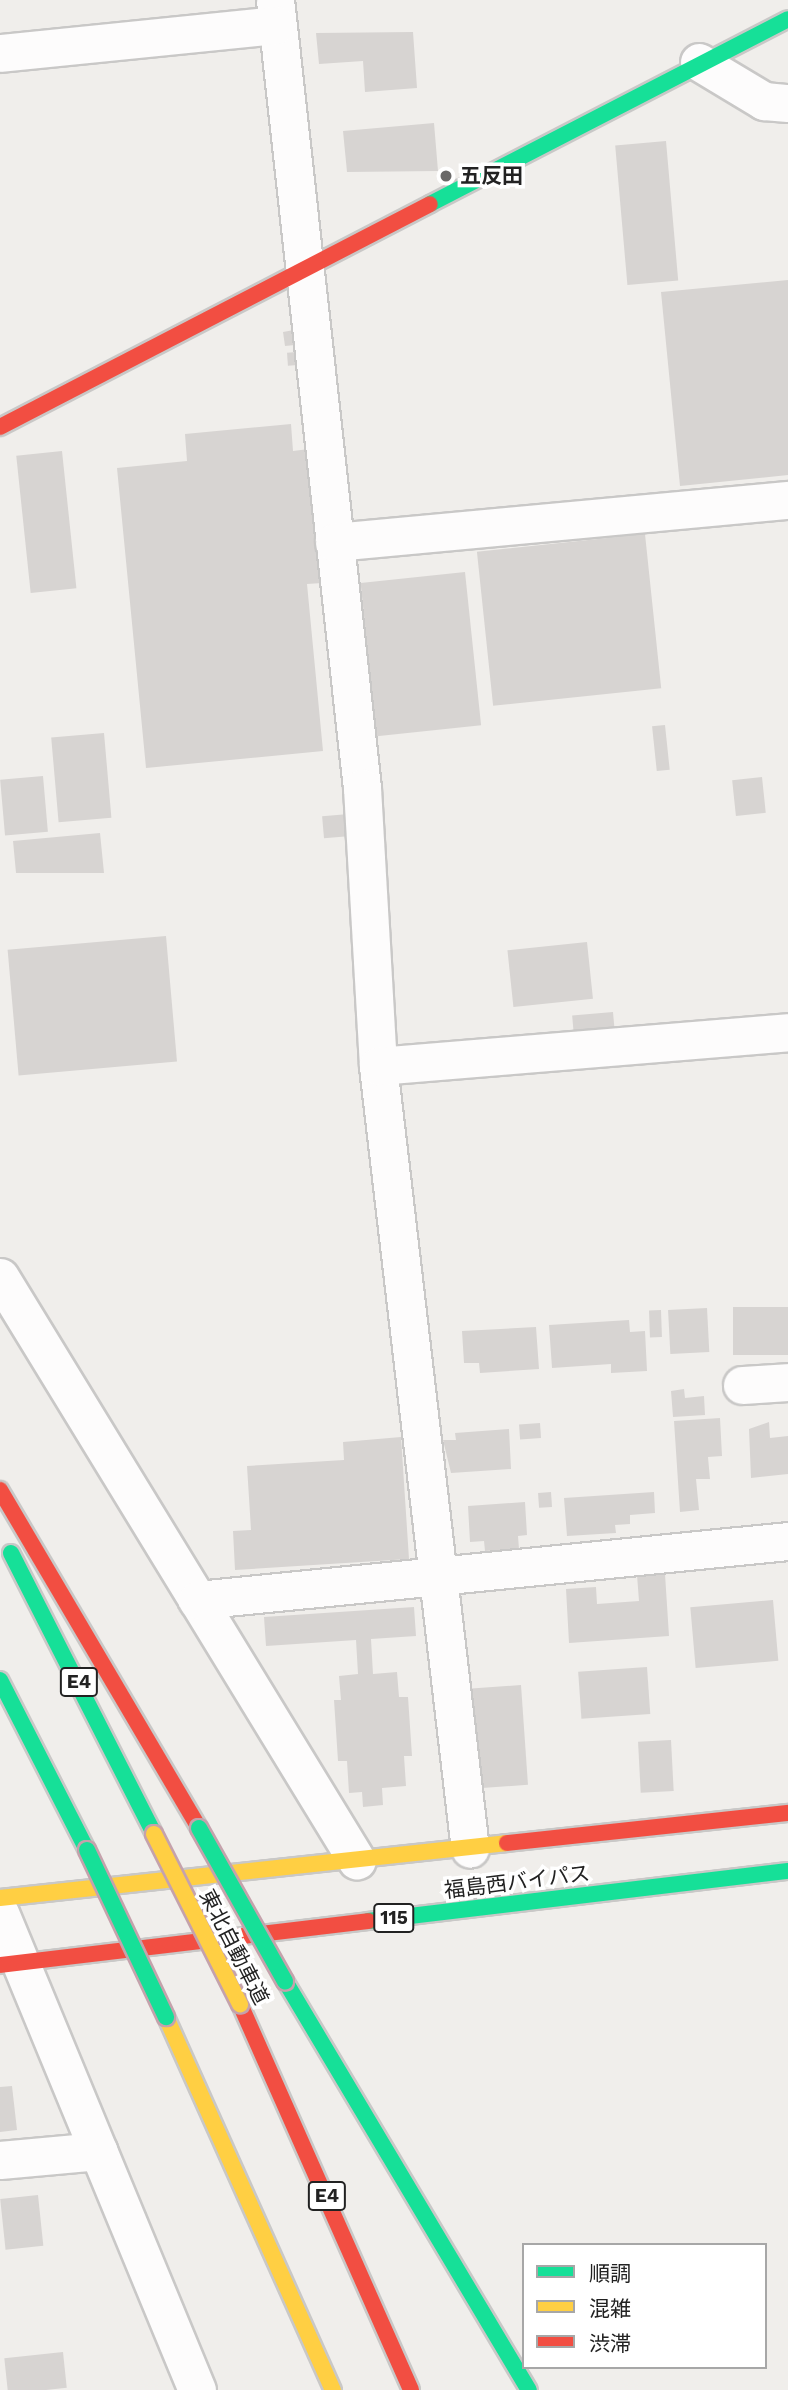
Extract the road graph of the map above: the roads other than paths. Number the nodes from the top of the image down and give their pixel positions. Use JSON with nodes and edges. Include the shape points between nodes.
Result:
{"nodes":[{"id":1,"x":276,"y":13,"type":"edge"},
{"id":2,"x":788,"y":19,"type":"edge"},
{"id":3,"x":0,"y":53,"type":"edge"},
{"id":4,"x":699,"y":62,"type":"junction"},
{"id":5,"x":788,"y":103,"type":"edge"},
{"id":6,"x":307,"y":273,"type":"junction"},
{"id":7,"x":0,"y":427,"type":"edge"},
{"id":8,"x":788,"y":500,"type":"edge"},
{"id":9,"x":334,"y":542,"type":"junction"},
{"id":10,"x":788,"y":1032,"type":"edge"},
{"id":11,"x":378,"y":1066,"type":"junction"},
{"id":12,"x":0,"y":1277,"type":"edge"},
{"id":13,"x":788,"y":1382,"type":"edge"},
{"id":14,"x":742,"y":1385,"type":"dead end"},
{"id":15,"x":0,"y":1490,"type":"edge"},
{"id":16,"x":0,"y":1532,"type":"edge"},
{"id":17,"x":788,"y":1541,"type":"edge"},
{"id":18,"x":436,"y":1579,"type":"junction"},
{"id":19,"x":197,"y":1600,"type":"junction"},
{"id":20,"x":0,"y":1680,"type":"edge"},
{"id":21,"x":788,"y":1813,"type":"edge"},
{"id":22,"x":470,"y":1849,"type":"junction"},
{"id":23,"x":357,"y":1861,"type":"junction"},
{"id":24,"x":788,"y":1871,"type":"edge"},
{"id":25,"x":0,"y":1898,"type":"edge"},
{"id":26,"x":0,"y":1913,"type":"edge"},
{"id":27,"x":8,"y":1964,"type":"edge"},
{"id":28,"x":99,"y":2151,"type":"junction"},
{"id":29,"x":0,"y":2160,"type":"edge"},
{"id":30,"x":197,"y":2390,"type":"edge"},
{"id":31,"x":333,"y":2390,"type":"edge"},
{"id":32,"x":411,"y":2390,"type":"edge"},
{"id":33,"x":529,"y":2390,"type":"edge"}],
"edges":[{"from":1,"to":3,"type":"street"},
{"from":1,"to":6,"type":"street"},
{"from":2,"to":4,"type":"main road"},
{"from":4,"to":5,"type":"street","via":[[764,101]]},
{"from":4,"to":6,"type":"main road"},
{"from":6,"to":7,"type":"main road"},
{"from":6,"to":9,"type":"street"},
{"from":8,"to":9,"type":"street"},
{"from":9,"to":11,"type":"street","via":[[362,788]]},
{"from":10,"to":11,"type":"street"},
{"from":11,"to":18,"type":"street"},
{"from":12,"to":19,"type":"street"},
{"from":13,"to":14,"type":"street"},
{"from":15,"to":33,"type":"main road","bridge":true},
{"from":16,"to":32,"type":"main road","name":"東北自動車道","number":"E4","bridge":true,"via":[[240,2004]]},
{"from":17,"to":18,"type":"street"},
{"from":18,"to":19,"type":"street"},
{"from":18,"to":22,"type":"street"},
{"from":19,"to":23,"type":"street"},
{"from":20,"to":31,"type":"main road","bridge":true,"via":[[166,2017]]},
{"from":21,"to":22,"type":"main road","name":"福島西バイパス"},
{"from":22,"to":23,"type":"main road","name":"福島西バイパス"},
{"from":23,"to":25,"type":"main road","name":"福島西バイパス"},
{"from":24,"to":27,"type":"main road","name":"福島西バイパス","number":"115"},
{"from":26,"to":27,"type":"street"},
{"from":27,"to":28,"type":"street"},
{"from":28,"to":29,"type":"street"},
{"from":28,"to":30,"type":"street"}]}
